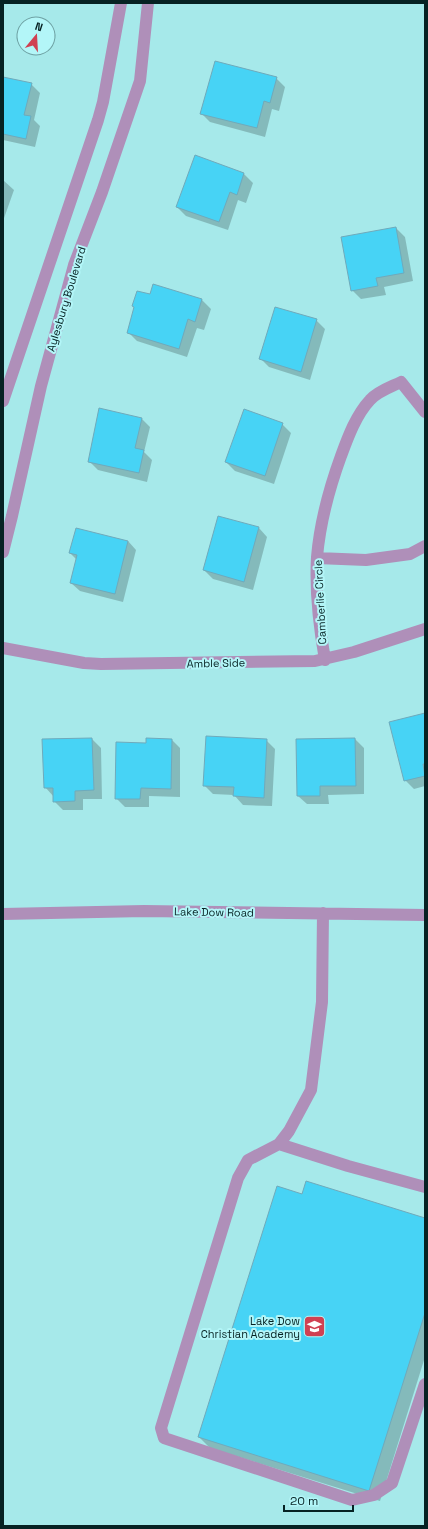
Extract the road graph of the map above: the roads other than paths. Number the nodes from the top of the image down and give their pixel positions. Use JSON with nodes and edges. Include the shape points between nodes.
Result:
{"nodes":[{"id":1,"x":120,"y":3,"type":"edge"},
{"id":2,"x":148,"y":3,"type":"edge"},
{"id":3,"x":3,"y":401,"type":"edge"},
{"id":4,"x":425,"y":412,"type":"edge"},
{"id":5,"x":425,"y":546,"type":"edge"},
{"id":6,"x":3,"y":552,"type":"edge"},
{"id":7,"x":317,"y":558,"type":"junction"},
{"id":8,"x":425,"y":629,"type":"edge"},
{"id":9,"x":3,"y":648,"type":"edge"},
{"id":10,"x":325,"y":660,"type":"junction"},
{"id":11,"x":323,"y":913,"type":"junction"},
{"id":12,"x":3,"y":914,"type":"edge"},
{"id":13,"x":425,"y":915,"type":"edge"},
{"id":14,"x":279,"y":1144,"type":"junction"},
{"id":15,"x":425,"y":1187,"type":"edge"},
{"id":16,"x":425,"y":1384,"type":"edge"}],
"edges":[{"from":1,"to":3,"type":"street","via":[[98,120]]},
{"from":2,"to":6,"type":"street","name":"Aylesbury Boulevard","via":[[140,81],[74,265],[41,386]]},
{"from":4,"to":7,"type":"street","name":"Camberlie Circle","via":[[402,382],[369,400],[352,428],[329,491]]},
{"from":5,"to":7,"type":"street","via":[[410,554],[366,560]]},
{"from":7,"to":10,"type":"street","name":"Camberlie Circle","via":[[319,616]]},
{"from":8,"to":10,"type":"street","name":"Amble Side"},
{"from":9,"to":10,"type":"street","name":"Amble Side","via":[[101,664]]},
{"from":11,"to":12,"type":"street","name":"Lake Dow Road","via":[[144,911]]},
{"from":11,"to":13,"type":"street","name":"Lake Dow Road"},
{"from":11,"to":14,"type":"street","via":[[322,1002],[311,1090]]},
{"from":14,"to":15,"type":"street"},
{"from":14,"to":16,"type":"street","via":[[248,1160],[238,1178],[161,1428],[164,1438],[352,1500],[374,1495],[392,1483]]}]}
